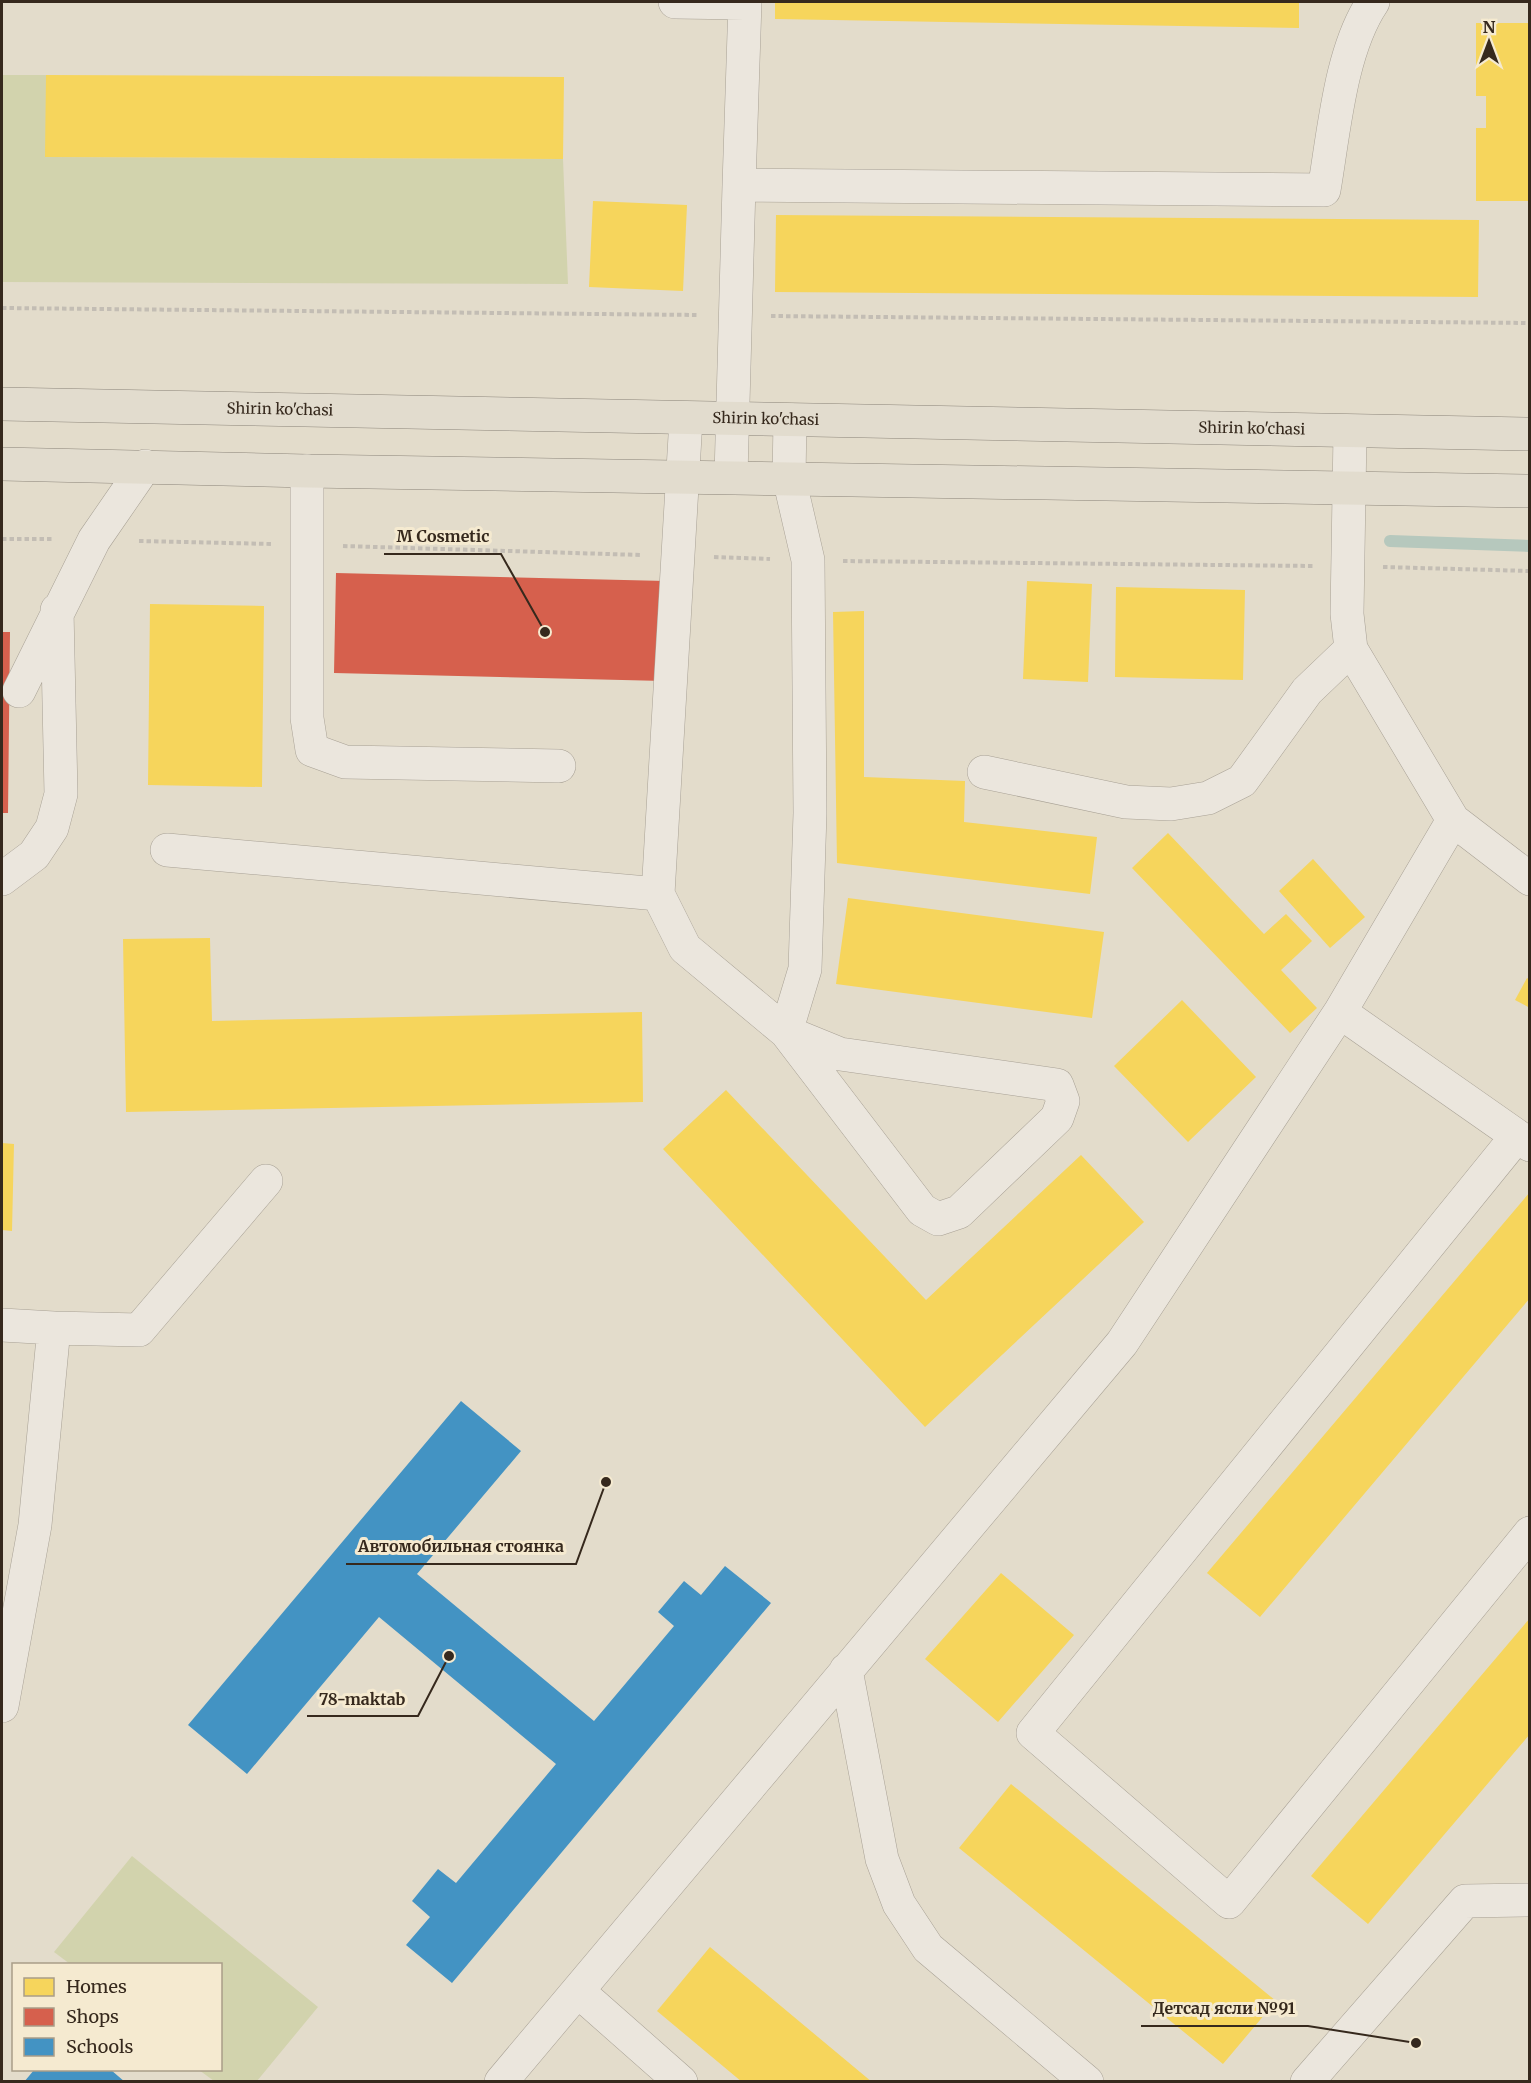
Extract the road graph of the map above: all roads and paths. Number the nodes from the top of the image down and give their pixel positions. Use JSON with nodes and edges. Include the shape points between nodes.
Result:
{"nodes":[{"id":1,"x":675,"y":2,"type":"edge"},
{"id":2,"x":745,"y":2,"type":"edge"},
{"id":3,"x":1373,"y":2,"type":"edge"},
{"id":4,"x":739,"y":185,"type":"junction"},
{"id":5,"x":2,"y":404,"type":"edge"},
{"id":6,"x":686,"y":418,"type":"junction"},
{"id":7,"x":733,"y":419,"type":"junction"},
{"id":8,"x":790,"y":420,"type":"junction"},
{"id":9,"x":1350,"y":433,"type":"junction"},
{"id":10,"x":1530,"y":434,"type":"edge"},
{"id":11,"x":2,"y":464,"type":"edge"},
{"id":12,"x":145,"y":466,"type":"junction"},
{"id":13,"x":307,"y":471,"type":"junction"},
{"id":14,"x":684,"y":476,"type":"junction"},
{"id":15,"x":731,"y":476,"type":"junction"},
{"id":16,"x":789,"y":478,"type":"junction"},
{"id":17,"x":1347,"y":488,"type":"junction"},
{"id":18,"x":1530,"y":490,"type":"edge"},
{"id":19,"x":2,"y":538,"type":"edge"},
{"id":20,"x":94,"y":540,"type":"junction"},
{"id":21,"x":307,"y":545,"type":"junction"},
{"id":22,"x":679,"y":556,"type":"junction"},
{"id":23,"x":808,"y":560,"type":"junction"},
{"id":24,"x":1347,"y":566,"type":"junction"},
{"id":25,"x":1530,"y":571,"type":"edge"},
{"id":26,"x":57,"y":610,"type":"junction"},
{"id":27,"x":1351,"y":649,"type":"junction"},
{"id":28,"x":19,"y":691,"type":"dead end"},
{"id":29,"x":559,"y":766,"type":"dead end"},
{"id":30,"x":984,"y":772,"type":"dead end"},
{"id":31,"x":1453,"y":820,"type":"junction"},
{"id":32,"x":167,"y":850,"type":"dead end"},
{"id":33,"x":2,"y":879,"type":"edge"},
{"id":34,"x":1530,"y":879,"type":"edge"},
{"id":35,"x":658,"y":894,"type":"junction"},
{"id":36,"x":1340,"y":1012,"type":"junction"},
{"id":37,"x":786,"y":1032,"type":"junction"},
{"id":38,"x":1523,"y":1141,"type":"edge"},
{"id":39,"x":266,"y":1181,"type":"dead end"},
{"id":40,"x":2,"y":1325,"type":"edge"},
{"id":41,"x":54,"y":1328,"type":"junction"},
{"id":42,"x":1530,"y":1533,"type":"edge"},
{"id":43,"x":846,"y":1670,"type":"junction"},
{"id":44,"x":2,"y":1706,"type":"edge"},
{"id":45,"x":1530,"y":1900,"type":"edge"},
{"id":46,"x":579,"y":1992,"type":"junction"},
{"id":47,"x":516,"y":2076,"type":"edge"},
{"id":48,"x":681,"y":2082,"type":"edge"},
{"id":49,"x":1087,"y":2082,"type":"edge"},
{"id":50,"x":1307,"y":2082,"type":"edge"}],
"edges":[{"from":1,"to":2,"type":"lane"},
{"from":2,"to":4,"type":"lane"},
{"from":3,"to":4,"type":"lane","via":[[1348,62],[1324,190]]},
{"from":4,"to":7,"type":"lane"},
{"from":5,"to":6,"type":"main road","name":"Shirin ko'chasi"},
{"from":6,"to":7,"type":"main road","name":"Shirin ko'chasi"},
{"from":6,"to":14,"type":"lane"},
{"from":7,"to":8,"type":"main road","name":"Shirin ko'chasi"},
{"from":7,"to":15,"type":"lane"},
{"from":8,"to":9,"type":"main road","name":"Shirin ko'chasi"},
{"from":8,"to":16,"type":"lane"},
{"from":9,"to":10,"type":"main road","name":"Shirin ko'chasi"},
{"from":9,"to":17,"type":"lane"},
{"from":11,"to":12,"type":"main road"},
{"from":12,"to":13,"type":"main road"},
{"from":12,"to":20,"type":"lane"},
{"from":13,"to":14,"type":"main road"},
{"from":13,"to":21,"type":"lane"},
{"from":14,"to":15,"type":"main road"},
{"from":14,"to":22,"type":"lane"},
{"from":15,"to":16,"type":"main road"},
{"from":16,"to":17,"type":"main road"},
{"from":16,"to":23,"type":"lane"},
{"from":17,"to":18,"type":"main road"},
{"from":17,"to":24,"type":"lane"},
{"from":19,"to":20,"type":"path"},
{"from":20,"to":21,"type":"path"},
{"from":20,"to":26,"type":"lane"},
{"from":21,"to":22,"type":"path"},
{"from":21,"to":29,"type":"lane","via":[[307,718],[312,750],[345,762]]},
{"from":22,"to":23,"type":"path"},
{"from":22,"to":35,"type":"lane"},
{"from":23,"to":24,"type":"path"},
{"from":23,"to":37,"type":"lane","via":[[810,813],[805,969]]},
{"from":24,"to":25,"type":"path"},
{"from":24,"to":27,"type":"lane"},
{"from":26,"to":28,"type":"lane"},
{"from":26,"to":33,"type":"lane","via":[[61,794],[52,828],[34,855]]},
{"from":27,"to":30,"type":"lane","via":[[1307,691],[1242,781],[1208,798],[1171,804],[1126,802]]},
{"from":27,"to":31,"type":"lane"},
{"from":31,"to":34,"type":"lane"},
{"from":31,"to":36,"type":"lane"},
{"from":32,"to":35,"type":"lane"},
{"from":35,"to":37,"type":"lane","via":[[685,948]]},
{"from":36,"to":38,"type":"lane"},
{"from":36,"to":43,"type":"lane","via":[[1122,1343]]},
{"from":37,"to":37,"type":"lane","via":[[922,1210],[938,1219],[959,1212],[1058,1118],[1063,1101],[1057,1085],[840,1054]]},
{"from":38,"to":42,"type":"lane","via":[[1033,1733],[1229,1902]]},
{"from":39,"to":41,"type":"lane","via":[[139,1330]]},
{"from":40,"to":41,"type":"lane"},
{"from":41,"to":44,"type":"lane","via":[[35,1525]]},
{"from":43,"to":46,"type":"lane"},
{"from":43,"to":49,"type":"lane","via":[[882,1859],[899,1904],[928,1948]]},
{"from":45,"to":50,"type":"lane","via":[[1465,1901]]},
{"from":46,"to":47,"type":"lane"},
{"from":46,"to":48,"type":"lane"}]}
